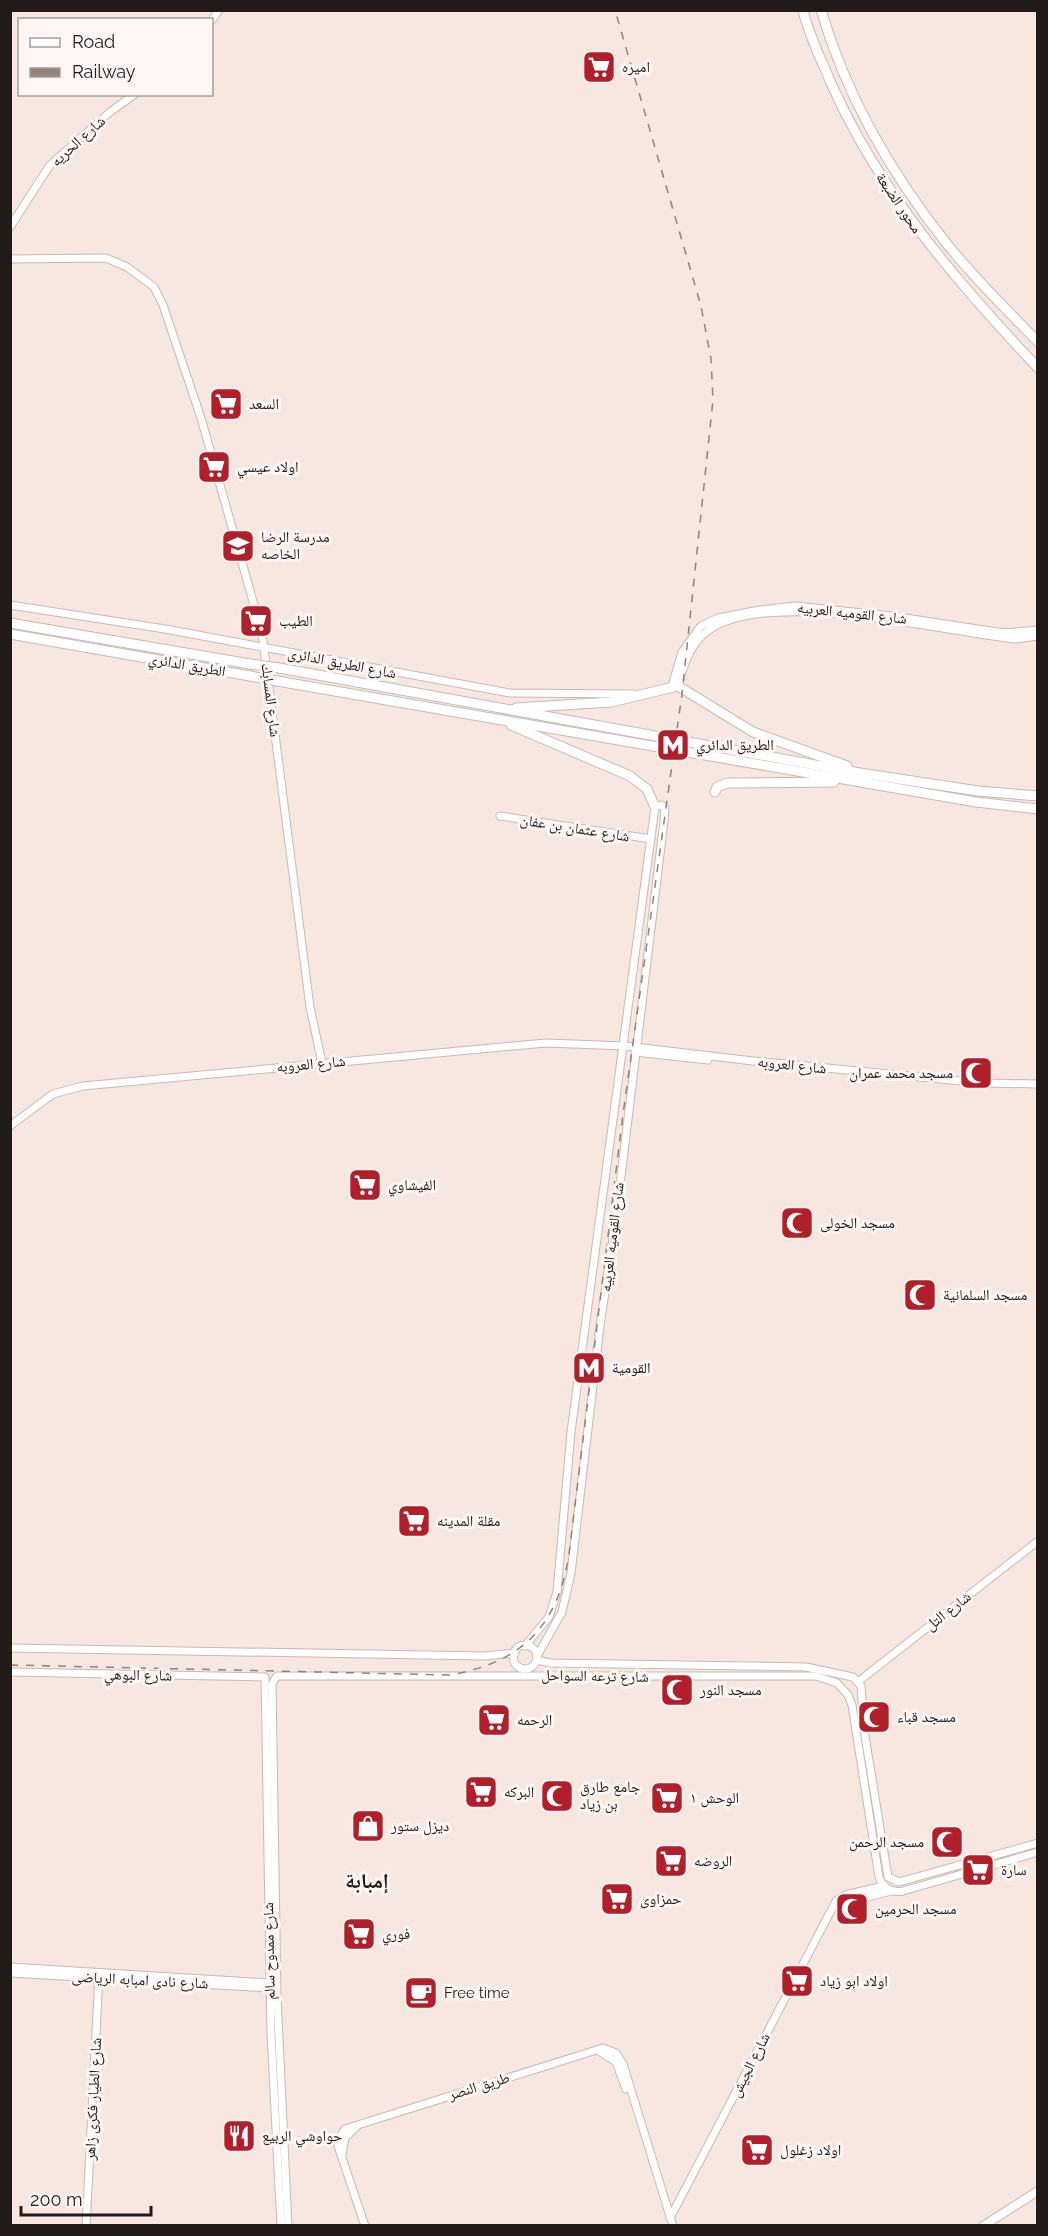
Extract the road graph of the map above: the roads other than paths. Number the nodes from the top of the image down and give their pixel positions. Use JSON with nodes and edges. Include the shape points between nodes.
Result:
{"nodes":[{"id":1,"x":803,"y":10,"type":"edge"},
{"id":2,"x":821,"y":10,"type":"edge"},
{"id":3,"x":132,"y":96,"type":"edge"},
{"id":4,"x":10,"y":227,"type":"edge"},
{"id":5,"x":10,"y":260,"type":"edge"},
{"id":6,"x":1038,"y":342,"type":"edge"},
{"id":7,"x":1038,"y":368,"type":"edge"},
{"id":8,"x":10,"y":605,"type":"edge"},
{"id":9,"x":10,"y":623,"type":"edge"},
{"id":10,"x":1038,"y":630,"type":"edge"},
{"id":11,"x":10,"y":634,"type":"edge"},
{"id":12,"x":1038,"y":636,"type":"edge"},
{"id":13,"x":264,"y":648,"type":"junction"},
{"id":14,"x":675,"y":686,"type":"junction"},
{"id":15,"x":640,"y":694,"type":"junction"},
{"id":16,"x":466,"y":708,"type":"junction"},
{"id":17,"x":505,"y":710,"type":"junction"},
{"id":18,"x":487,"y":712,"type":"junction"},
{"id":19,"x":504,"y":721,"type":"junction"},
{"id":20,"x":860,"y":773,"type":"junction"},
{"id":21,"x":864,"y":782,"type":"junction"},
{"id":22,"x":715,"y":792,"type":"dead end"},
{"id":23,"x":1038,"y":795,"type":"edge"},
{"id":24,"x":655,"y":807,"type":"junction"},
{"id":25,"x":1038,"y":809,"type":"edge"},
{"id":26,"x":500,"y":816,"type":"dead end"},
{"id":27,"x":651,"y":839,"type":"junction"},
{"id":28,"x":623,"y":1047,"type":"junction"},
{"id":29,"x":635,"y":1049,"type":"junction"},
{"id":30,"x":322,"y":1063,"type":"junction"},
{"id":31,"x":1038,"y":1084,"type":"edge"},
{"id":32,"x":10,"y":1126,"type":"edge"},
{"id":33,"x":1038,"y":1541,"type":"edge"},
{"id":34,"x":525,"y":1646,"type":"junction"},
{"id":35,"x":10,"y":1648,"type":"edge"},
{"id":36,"x":514,"y":1653,"type":"junction"},
{"id":37,"x":537,"y":1658,"type":"junction"},
{"id":38,"x":634,"y":1666,"type":"junction"},
{"id":39,"x":794,"y":1666,"type":"junction"},
{"id":40,"x":10,"y":1672,"type":"edge"},
{"id":41,"x":523,"y":1673,"type":"junction"},
{"id":42,"x":795,"y":1675,"type":"junction"},
{"id":43,"x":265,"y":1677,"type":"joint"},
{"id":44,"x":634,"y":1677,"type":"junction"},
{"id":45,"x":859,"y":1681,"type":"junction"},
{"id":46,"x":272,"y":1684,"type":"joint"},
{"id":47,"x":1038,"y":1843,"type":"edge"},
{"id":48,"x":1032,"y":1850,"type":"edge"},
{"id":49,"x":986,"y":1863,"type":"junction"},
{"id":50,"x":884,"y":1886,"type":"junction"},
{"id":51,"x":891,"y":1891,"type":"junction"},
{"id":52,"x":832,"y":1908,"type":"junction"},
{"id":53,"x":10,"y":1967,"type":"edge"},
{"id":54,"x":10,"y":1973,"type":"edge"},
{"id":55,"x":99,"y":1975,"type":"junction"},
{"id":56,"x":270,"y":1985,"type":"junction"},
{"id":57,"x":275,"y":2033,"type":"junction"},
{"id":58,"x":1038,"y":2190,"type":"edge"},
{"id":59,"x":1038,"y":2196,"type":"edge"},
{"id":60,"x":670,"y":2222,"type":"edge"},
{"id":61,"x":86,"y":2226,"type":"edge"},
{"id":62,"x":281,"y":2226,"type":"edge"},
{"id":63,"x":288,"y":2226,"type":"edge"},
{"id":64,"x":365,"y":2226,"type":"edge"},
{"id":65,"x":983,"y":2226,"type":"edge"},
{"id":66,"x":991,"y":2226,"type":"edge"}],
"edges":[{"from":1,"to":7,"type":"highway","name":"محور الضبعة","via":[[839,100],[887,186],[935,254]]},
{"from":2,"to":6,"type":"highway","name":"محور الضبعة","via":[[853,94],[900,179],[964,264]]},
{"from":3,"to":4,"type":"street","name":"شارع الحريه","via":[[50,165]]},
{"from":5,"to":13,"type":"street","name":"شارع المسابك","via":[[106,258],[127,267],[157,291],[201,418]]},
{"from":8,"to":13,"type":"street","name":"شارع الطريق الدائرى"},
{"from":9,"to":16,"type":"highway","name":"الطريق الدائري","bridge":true,"via":[[279,668]]},
{"from":10,"to":14,"type":"street","name":"شارع القوميه العربيه","via":[[1004,633],[795,606],[760,610],[717,618],[700,626],[682,652]]},
{"from":11,"to":16,"type":"highway","name":"الطريق الدائري","bridge":true,"via":[[277,681]]},
{"from":12,"to":14,"type":"street","name":"شارع القوميه العربيه","via":[[1015,639],[860,618],[774,613],[730,620],[703,634]]},
{"from":13,"to":15,"type":"street","name":"شارع الطريق الدائرى","via":[[510,693]]},
{"from":13,"to":30,"type":"street","name":"شارع المسابك","via":[[310,1007]]},
{"from":14,"to":15,"type":"highway"},
{"from":14,"to":20,"type":"highway","via":[[753,732]]},
{"from":15,"to":17,"type":"highway","via":[[611,702]]},
{"from":16,"to":18,"type":"highway","name":"الطريق الدائري"},
{"from":17,"to":18,"type":"highway","name":"الطريق الدائري"},
{"from":17,"to":20,"type":"highway","name":"الطريق الدائري"},
{"from":18,"to":19,"type":"highway","name":"الطريق الدائري"},
{"from":19,"to":21,"type":"highway","name":"الطريق الدائري"},
{"from":19,"to":24,"type":"highway","via":[[630,776],[647,789]]},
{"from":20,"to":23,"type":"highway","name":"الطريق الدائري"},
{"from":21,"to":22,"type":"highway","via":[[727,783]]},
{"from":21,"to":25,"type":"highway","name":"الطريق الدائري"},
{"from":24,"to":27,"type":"street","name":"شارع القوميه العربيه"},
{"from":24,"to":29,"type":"street","name":"شارع القوميه العربيه","via":[[661,804],[665,810]]},
{"from":26,"to":27,"type":"street","name":"شارع عثمان بن عفان"},
{"from":27,"to":28,"type":"street","name":"شارع القوميه العربيه"},
{"from":28,"to":29,"type":"street","name":"شارع العروبه","via":[[627,1051]]},
{"from":28,"to":30,"type":"street","name":"شارع العروبه","via":[[539,1043]]},
{"from":28,"to":34,"type":"street","name":"شارع القوميه العربيه","via":[[572,1432],[557,1592],[549,1617]]},
{"from":29,"to":31,"type":"street","name":"شارع العروبه","via":[[719,1061],[723,1058],[982,1083]]},
{"from":29,"to":37,"type":"street","name":"شارع القوميه العربيه","via":[[571,1573],[562,1612]]},
{"from":30,"to":32,"type":"street","name":"شارع العروبه","via":[[65,1089],[47,1097]]},
{"from":33,"to":45,"type":"street","name":"شارع التل"},
{"from":34,"to":36,"type":"street"},
{"from":34,"to":37,"type":"street","via":[[532,1648]]},
{"from":35,"to":36,"type":"street","name":"شارع البوهي","via":[[484,1656]]},
{"from":36,"to":41,"type":"street","via":[[515,1663]]},
{"from":37,"to":38,"type":"street","name":"شارع ترعه السواحل","via":[[550,1663]]},
{"from":37,"to":41,"type":"street"},
{"from":38,"to":39,"type":"street","name":"شارع ترعه السواحل"},
{"from":38,"to":44,"type":"street"},
{"from":39,"to":42,"type":"street"},
{"from":39,"to":45,"type":"street","name":"شارع ترعه السواحل","via":[[829,1670]]},
{"from":40,"to":43,"type":"street","name":"شارع البوهي"},
{"from":41,"to":44,"type":"street","name":"شارع ترعه السواحل"},
{"from":41,"to":46,"type":"street","name":"شارع ترعه السواحل","via":[[281,1675]]},
{"from":42,"to":44,"type":"street","name":"شارع ترعه السواحل"},
{"from":42,"to":50,"type":"street","name":"شارع ترعه السواحل","via":[[829,1679],[850,1697],[879,1877]]},
{"from":43,"to":56,"type":"street","name":"شارع ممدوح سالم"},
{"from":45,"to":49,"type":"street","via":[[888,1877],[899,1882]]},
{"from":46,"to":57,"type":"street","name":"شارع ممدوح سالم"},
{"from":47,"to":48,"type":"street"},
{"from":48,"to":49,"type":"street"},
{"from":49,"to":51,"type":"street","via":[[903,1891]]},
{"from":50,"to":51,"type":"street"},
{"from":50,"to":52,"type":"street","name":"شارع الجيش","via":[[842,1896]]},
{"from":51,"to":52,"type":"street"},
{"from":52,"to":60,"type":"street","name":"شارع الجيش"},
{"from":53,"to":55,"type":"street","name":"شارع نادى امبابه الرياضى"},
{"from":54,"to":55,"type":"street","name":"شارع نادى امبابه الرياضى"},
{"from":55,"to":56,"type":"street","name":"شارع نادى امبابه الرياضى"},
{"from":55,"to":61,"type":"street","name":"شارع الطيار فكرى زاهر"},
{"from":56,"to":57,"type":"street","name":"شارع ممدوح سالم"},
{"from":57,"to":62,"type":"street","name":"شارع ممدوح سالم"},
{"from":57,"to":63,"type":"street","name":"شارع ممدوح سالم"},
{"from":58,"to":65,"type":"main road"},
{"from":59,"to":66,"type":"main road"},
{"from":60,"to":64,"type":"street","name":"طريق النصر","via":[[620,2070],[609,2055],[590,2051],[367,2121],[349,2133],[342,2158]]}]}
